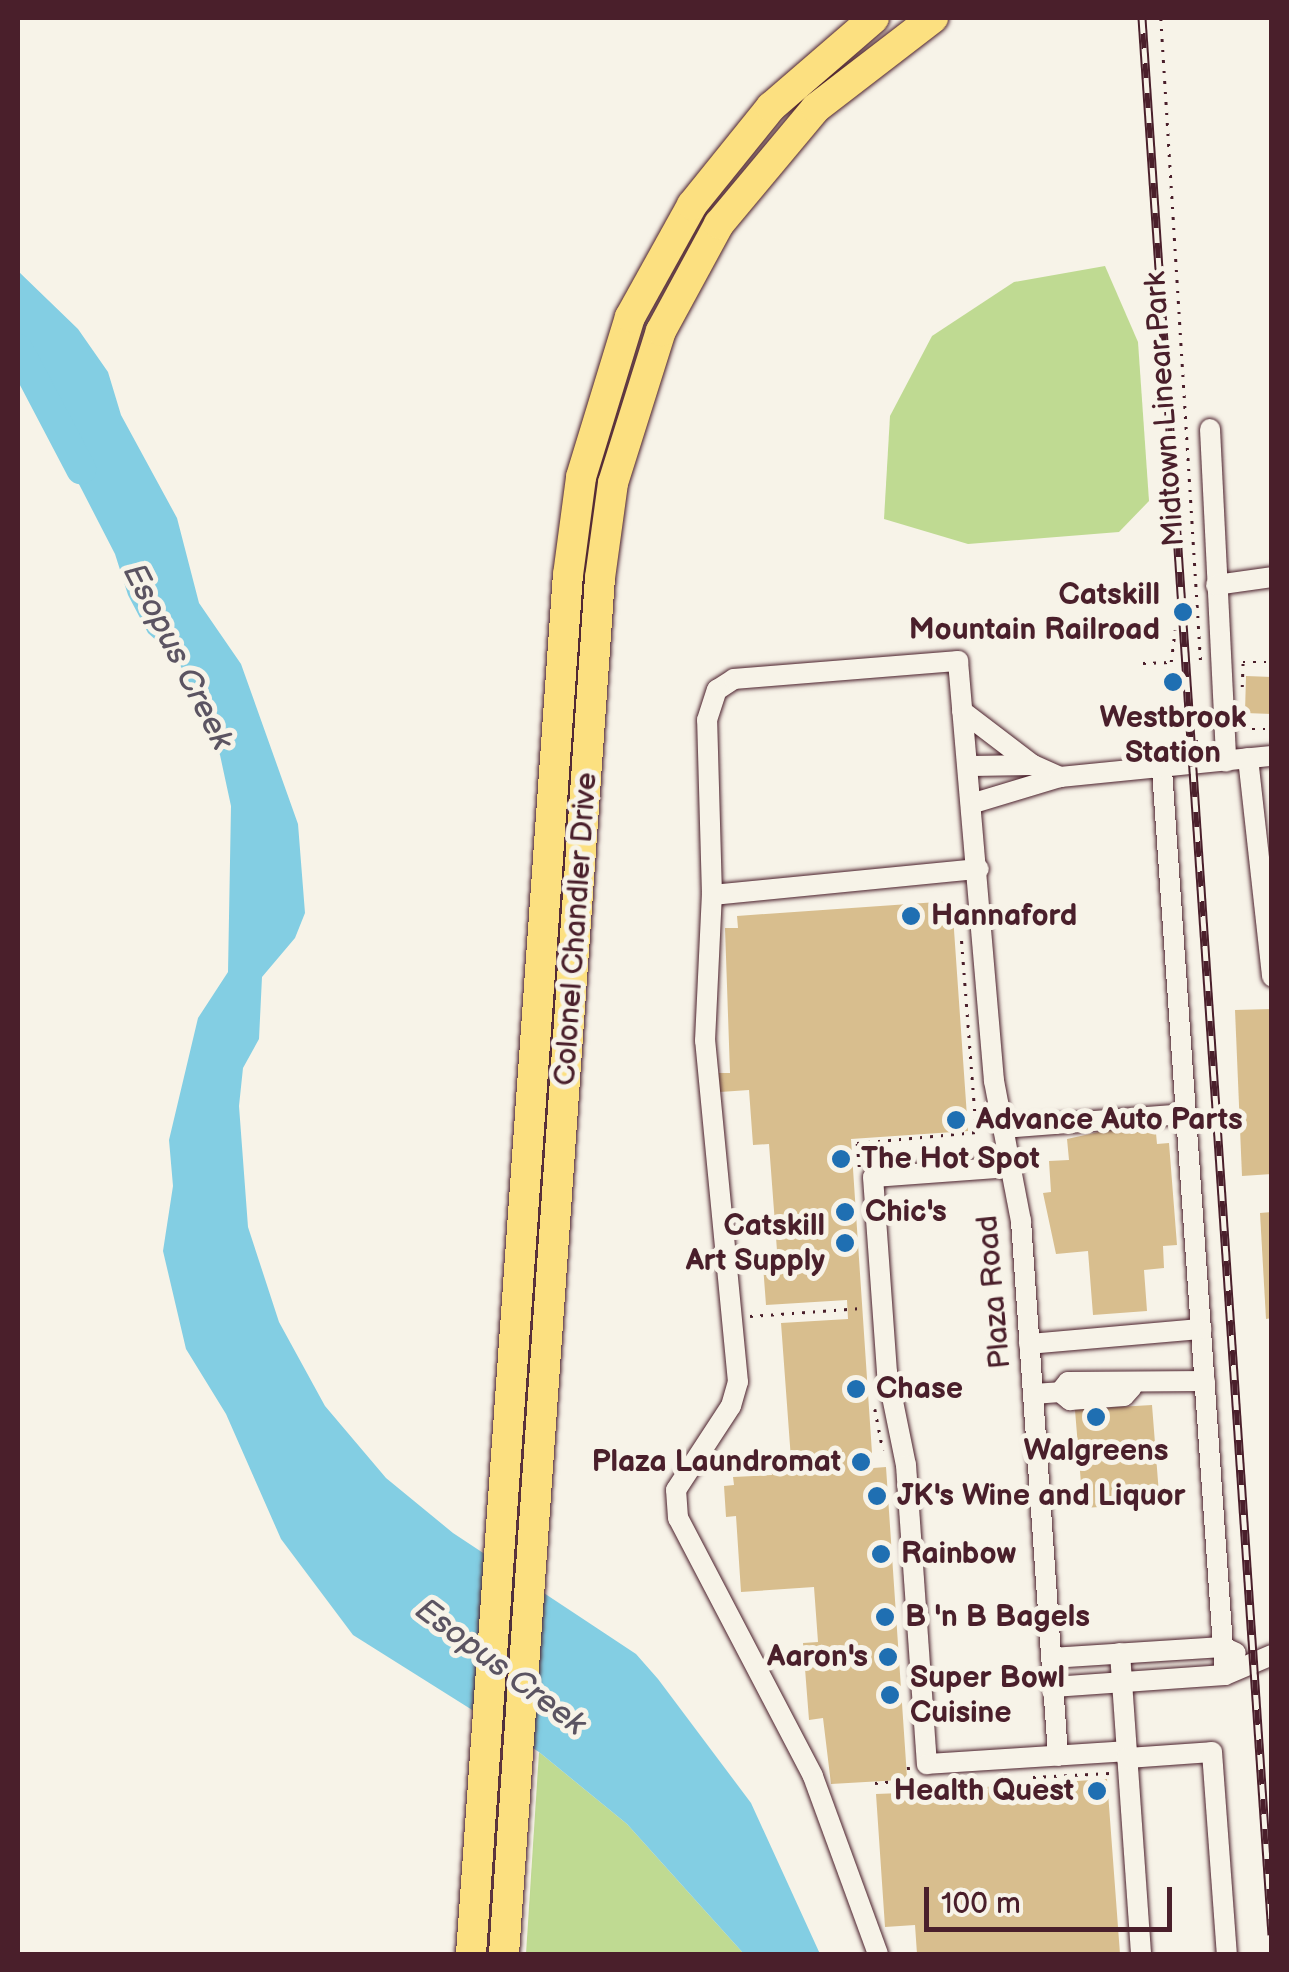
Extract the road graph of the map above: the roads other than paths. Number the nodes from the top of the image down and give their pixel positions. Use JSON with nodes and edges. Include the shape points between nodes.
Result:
{"nodes":[{"id":1,"x":874,"y":18,"type":"edge"},
{"id":2,"x":933,"y":18,"type":"edge"},
{"id":3,"x":1210,"y":429,"type":"dead end"},
{"id":4,"x":1272,"y":577,"type":"edge"},
{"id":5,"x":1216,"y":585,"type":"junction"},
{"id":6,"x":962,"y":710,"type":"junction"},
{"id":7,"x":1272,"y":756,"type":"edge"},
{"id":8,"x":1248,"y":758,"type":"junction"},
{"id":9,"x":1226,"y":762,"type":"junction"},
{"id":10,"x":1032,"y":765,"type":"junction"},
{"id":11,"x":972,"y":766,"type":"junction"},
{"id":12,"x":1169,"y":770,"type":"junction"},
{"id":13,"x":1060,"y":777,"type":"junction"},
{"id":14,"x":974,"y":803,"type":"junction"},
{"id":15,"x":979,"y":869,"type":"junction"},
{"id":16,"x":712,"y":895,"type":"junction"},
{"id":17,"x":1272,"y":977,"type":"edge"},
{"id":18,"x":1186,"y":1114,"type":"junction"},
{"id":19,"x":1003,"y":1128,"type":"junction"},
{"id":20,"x":1010,"y":1168,"type":"junction"},
{"id":21,"x":1201,"y":1329,"type":"junction"},
{"id":22,"x":1029,"y":1344,"type":"junction"},
{"id":23,"x":1205,"y":1382,"type":"junction"},
{"id":24,"x":1033,"y":1394,"type":"junction"},
{"id":25,"x":1223,"y":1646,"type":"junction"},
{"id":26,"x":1120,"y":1654,"type":"junction"},
{"id":27,"x":1051,"y":1658,"type":"junction"},
{"id":28,"x":1261,"y":1658,"type":"edge"},
{"id":29,"x":1225,"y":1676,"type":"junction"},
{"id":30,"x":1122,"y":1682,"type":"junction"},
{"id":31,"x":1053,"y":1687,"type":"junction"},
{"id":32,"x":1058,"y":1756,"type":"junction"},
{"id":33,"x":1123,"y":1760,"type":"junction"},
{"id":34,"x":471,"y":1954,"type":"edge"},
{"id":35,"x":504,"y":1954,"type":"edge"},
{"id":36,"x":878,"y":1954,"type":"edge"},
{"id":37,"x":1141,"y":1954,"type":"edge"},
{"id":38,"x":1227,"y":1954,"type":"edge"}],
"edges":[{"from":1,"to":34,"type":"highway","name":"Colonel Chandler Drive","via":[[771,107],[692,206],[630,318],[588,445],[568,576]]},
{"from":2,"to":35,"type":"highway","name":"Colonel Chandler Drive","via":[[827,98],[737,199],[673,302],[624,437],[600,578]]},
{"from":3,"to":5,"type":"street"},
{"from":4,"to":5,"type":"street"},
{"from":5,"to":9,"type":"street"},
{"from":6,"to":10,"type":"street"},
{"from":6,"to":11,"type":"street","name":"Plaza Road"},
{"from":6,"to":16,"type":"street","name":"Plaza Road","via":[[958,661],[734,679],[717,690],[706,720]]},
{"from":7,"to":8,"type":"street"},
{"from":8,"to":9,"type":"street"},
{"from":8,"to":17,"type":"street"},
{"from":9,"to":12,"type":"street"},
{"from":10,"to":11,"type":"street"},
{"from":10,"to":13,"type":"street"},
{"from":11,"to":14,"type":"street","name":"Plaza Road"},
{"from":12,"to":13,"type":"street"},
{"from":12,"to":18,"type":"street"},
{"from":13,"to":14,"type":"street"},
{"from":14,"to":15,"type":"street","name":"Plaza Road"},
{"from":15,"to":16,"type":"street"},
{"from":15,"to":19,"type":"street","name":"Plaza Road"},
{"from":16,"to":36,"type":"street","via":[[705,1041],[734,1317],[735,1396],[676,1490],[678,1518],[812,1776]]},
{"from":18,"to":19,"type":"street"},
{"from":18,"to":21,"type":"street"},
{"from":19,"to":20,"type":"street","name":"Plaza Road"},
{"from":20,"to":22,"type":"street","name":"Plaza Road"},
{"from":20,"to":32,"type":"street","via":[[873,1177],[886,1372],[906,1465],[927,1764]]},
{"from":21,"to":22,"type":"street"},
{"from":21,"to":23,"type":"street"},
{"from":22,"to":24,"type":"street","name":"Plaza Road"},
{"from":23,"to":24,"type":"street","via":[[1132,1386],[1124,1396],[1070,1400],[1060,1392]]},
{"from":23,"to":25,"type":"street"},
{"from":24,"to":27,"type":"street","name":"Plaza Road"},
{"from":25,"to":26,"type":"street"},
{"from":25,"to":28,"type":"street"},
{"from":25,"to":29,"type":"street"},
{"from":26,"to":27,"type":"street"},
{"from":26,"to":30,"type":"street"},
{"from":27,"to":31,"type":"street","name":"Plaza Road"},
{"from":28,"to":29,"type":"street"},
{"from":29,"to":30,"type":"street"},
{"from":30,"to":31,"type":"street"},
{"from":30,"to":33,"type":"street"},
{"from":31,"to":32,"type":"street","name":"Plaza Road"},
{"from":32,"to":33,"type":"street"},
{"from":33,"to":37,"type":"street"},
{"from":33,"to":38,"type":"street","via":[[1212,1752]]}]}
